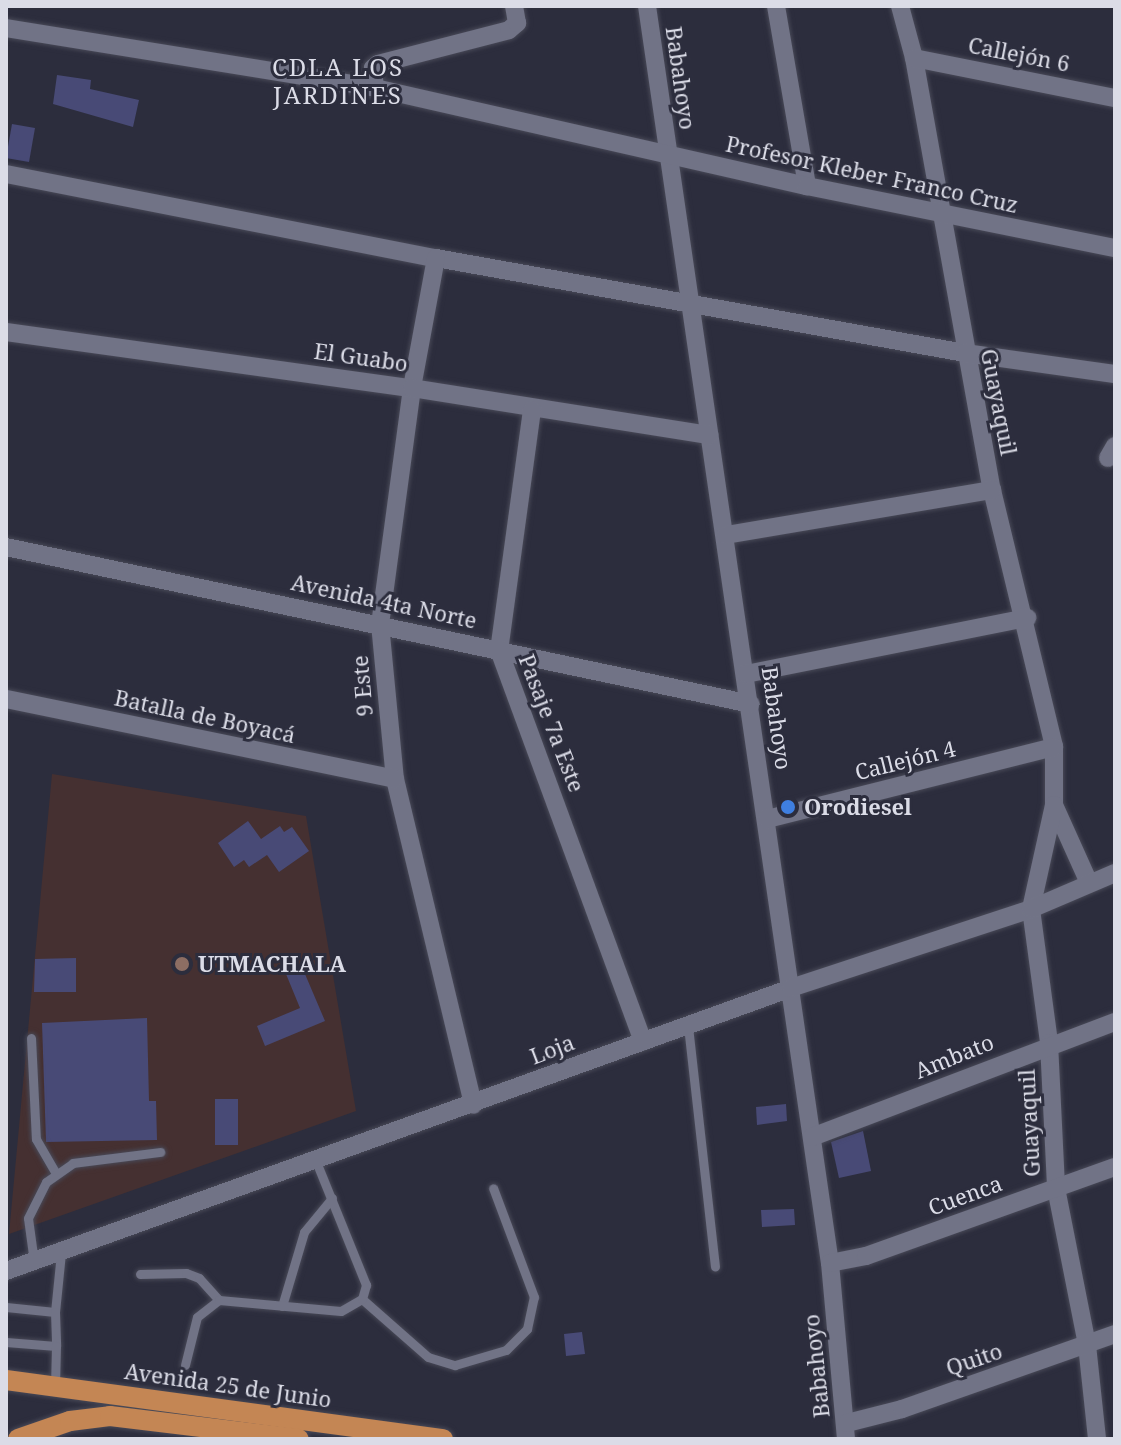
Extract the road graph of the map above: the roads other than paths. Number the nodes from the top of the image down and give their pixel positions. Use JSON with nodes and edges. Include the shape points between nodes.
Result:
{"nodes":[{"id":1,"x":514,"y":6,"type":"edge"},
{"id":2,"x":647,"y":6,"type":"edge"},
{"id":3,"x":776,"y":6,"type":"edge"},
{"id":4,"x":900,"y":6,"type":"edge"},
{"id":5,"x":6,"y":28,"type":"edge"},
{"id":6,"x":914,"y":58,"type":"junction"},
{"id":7,"x":375,"y":88,"type":"junction"},
{"id":8,"x":1115,"y":98,"type":"edge"},
{"id":9,"x":666,"y":154,"type":"junction"},
{"id":10,"x":6,"y":174,"type":"edge"},
{"id":11,"x":807,"y":186,"type":"junction"},
{"id":12,"x":939,"y":214,"type":"junction"},
{"id":13,"x":1115,"y":248,"type":"edge"},
{"id":14,"x":436,"y":258,"type":"junction"},
{"id":15,"x":686,"y":303,"type":"junction"},
{"id":16,"x":6,"y":332,"type":"edge"},
{"id":17,"x":965,"y":353,"type":"junction"},
{"id":18,"x":1115,"y":374,"type":"edge"},
{"id":19,"x":412,"y":388,"type":"junction"},
{"id":20,"x":532,"y":410,"type":"junction"},
{"id":21,"x":709,"y":435,"type":"junction"},
{"id":22,"x":992,"y":490,"type":"junction"},
{"id":23,"x":726,"y":535,"type":"junction"},
{"id":24,"x":6,"y":547,"type":"edge"},
{"id":25,"x":1027,"y":618,"type":"junction"},
{"id":26,"x":380,"y":624,"type":"junction"},
{"id":27,"x":499,"y":650,"type":"junction"},
{"id":28,"x":746,"y":674,"type":"junction"},
{"id":29,"x":6,"y":699,"type":"edge"},
{"id":30,"x":751,"y":704,"type":"junction"},
{"id":31,"x":1054,"y":747,"type":"junction"},
{"id":32,"x":395,"y":779,"type":"junction"},
{"id":33,"x":1054,"y":805,"type":"junction"},
{"id":34,"x":767,"y":819,"type":"junction"},
{"id":35,"x":1115,"y":873,"type":"edge"},
{"id":36,"x":1089,"y":883,"type":"junction"},
{"id":37,"x":1031,"y":909,"type":"junction"},
{"id":38,"x":791,"y":988,"type":"junction"},
{"id":39,"x":1115,"y":1022,"type":"edge"},
{"id":40,"x":688,"y":1026,"type":"junction"},
{"id":41,"x":31,"y":1038,"type":"dead end"},
{"id":42,"x":643,"y":1041,"type":"junction"},
{"id":43,"x":1049,"y":1043,"type":"junction"},
{"id":44,"x":473,"y":1105,"type":"junction"},
{"id":45,"x":812,"y":1137,"type":"junction"},
{"id":46,"x":160,"y":1152,"type":"dead end"},
{"id":47,"x":316,"y":1161,"type":"junction"},
{"id":48,"x":1115,"y":1167,"type":"edge"},
{"id":49,"x":56,"y":1173,"type":"junction"},
{"id":50,"x":493,"y":1188,"type":"dead end"},
{"id":51,"x":1056,"y":1188,"type":"junction"},
{"id":52,"x":332,"y":1198,"type":"junction"},
{"id":53,"x":61,"y":1253,"type":"junction"},
{"id":54,"x":34,"y":1262,"type":"junction"},
{"id":55,"x":830,"y":1263,"type":"junction"},
{"id":56,"x":715,"y":1266,"type":"dead end"},
{"id":57,"x":6,"y":1271,"type":"edge"},
{"id":58,"x":140,"y":1274,"type":"dead end"},
{"id":59,"x":362,"y":1299,"type":"junction"},
{"id":60,"x":219,"y":1300,"type":"junction"},
{"id":61,"x":282,"y":1306,"type":"junction"},
{"id":62,"x":6,"y":1307,"type":"edge"},
{"id":63,"x":55,"y":1312,"type":"junction"},
{"id":64,"x":1115,"y":1334,"type":"edge"},
{"id":65,"x":6,"y":1342,"type":"edge"},
{"id":66,"x":1087,"y":1345,"type":"junction"},
{"id":67,"x":56,"y":1346,"type":"junction"},
{"id":68,"x":185,"y":1365,"type":"dead end"},
{"id":69,"x":6,"y":1380,"type":"edge"},
{"id":70,"x":55,"y":1386,"type":"junction"},
{"id":71,"x":846,"y":1431,"type":"edge"},
{"id":72,"x":18,"y":1439,"type":"edge"},
{"id":73,"x":299,"y":1439,"type":"edge"},
{"id":74,"x":443,"y":1439,"type":"edge"},
{"id":75,"x":1097,"y":1439,"type":"edge"}],
"edges":[{"from":1,"to":7,"type":"street","via":[[517,23],[509,30],[378,64],[373,68]]},
{"from":2,"to":9,"type":"street","name":"Babahoyo"},
{"from":3,"to":11,"type":"street"},
{"from":4,"to":6,"type":"street","name":"Guayaquil"},
{"from":5,"to":7,"type":"street","name":"Profesor Kleber Franco Cruz"},
{"from":6,"to":8,"type":"street","name":"Callejón 6"},
{"from":6,"to":12,"type":"street","name":"Guayaquil"},
{"from":7,"to":9,"type":"street","name":"Profesor Kleber Franco Cruz"},
{"from":9,"to":11,"type":"street","name":"Profesor Kleber Franco Cruz"},
{"from":9,"to":15,"type":"street","name":"Babahoyo"},
{"from":10,"to":14,"type":"street"},
{"from":11,"to":12,"type":"street","name":"Profesor Kleber Franco Cruz"},
{"from":12,"to":13,"type":"street","name":"Profesor Kleber Franco Cruz"},
{"from":12,"to":17,"type":"street","name":"Guayaquil"},
{"from":14,"to":15,"type":"street"},
{"from":14,"to":19,"type":"street","name":"9 Este"},
{"from":15,"to":17,"type":"street"},
{"from":15,"to":21,"type":"street","name":"Babahoyo"},
{"from":16,"to":19,"type":"street","name":"El Guabo"},
{"from":17,"to":18,"type":"street"},
{"from":17,"to":22,"type":"street","name":"Guayaquil"},
{"from":19,"to":20,"type":"street","name":"El Guabo"},
{"from":19,"to":26,"type":"street","name":"9 Este"},
{"from":20,"to":21,"type":"street","name":"El Guabo"},
{"from":20,"to":27,"type":"street","name":"Pasaje 7a Este"},
{"from":21,"to":23,"type":"street","name":"Babahoyo"},
{"from":22,"to":23,"type":"street"},
{"from":22,"to":25,"type":"street","name":"Guayaquil"},
{"from":23,"to":28,"type":"street","name":"Babahoyo"},
{"from":24,"to":26,"type":"street","name":"Avenida 4ta Norte"},
{"from":25,"to":28,"type":"street"},
{"from":25,"to":31,"type":"street","name":"Guayaquil"},
{"from":26,"to":27,"type":"street","name":"Avenida 4ta Norte"},
{"from":26,"to":32,"type":"street","name":"9 Este"},
{"from":27,"to":30,"type":"street","name":"Avenida 4ta Norte"},
{"from":27,"to":42,"type":"street","name":"Pasaje 7a Este"},
{"from":28,"to":30,"type":"street","name":"Babahoyo"},
{"from":29,"to":32,"type":"street","name":"Batalla de Boyacá"},
{"from":30,"to":34,"type":"street","name":"Babahoyo"},
{"from":31,"to":33,"type":"street","name":"Guayaquil"},
{"from":31,"to":34,"type":"street","name":"Callejón 4"},
{"from":32,"to":44,"type":"street","name":"9 Este"},
{"from":33,"to":36,"type":"street","name":"Guayaquil"},
{"from":33,"to":37,"type":"street","name":"Guayaquil"},
{"from":34,"to":38,"type":"street","name":"Babahoyo"},
{"from":35,"to":36,"type":"street","name":"Loja"},
{"from":36,"to":37,"type":"street","name":"Loja"},
{"from":37,"to":38,"type":"street","name":"Loja"},
{"from":37,"to":43,"type":"street","name":"Guayaquil"},
{"from":38,"to":40,"type":"street","name":"Loja"},
{"from":38,"to":45,"type":"street","name":"Babahoyo"},
{"from":39,"to":43,"type":"street","name":"Ambato"},
{"from":40,"to":42,"type":"street","name":"Loja"},
{"from":40,"to":56,"type":"lane"},
{"from":41,"to":49,"type":"lane","via":[[36,1139]]},
{"from":42,"to":44,"type":"street","name":"Loja"},
{"from":43,"to":45,"type":"street","name":"Ambato"},
{"from":43,"to":51,"type":"street","name":"Guayaquil"},
{"from":44,"to":47,"type":"street","name":"Loja"},
{"from":45,"to":55,"type":"street","name":"Babahoyo"},
{"from":46,"to":49,"type":"lane","via":[[73,1163]]},
{"from":47,"to":52,"type":"lane"},
{"from":47,"to":53,"type":"street","name":"Loja"},
{"from":48,"to":51,"type":"street","name":"Cuenca"},
{"from":49,"to":54,"type":"lane","via":[[38,1194],[28,1218]]},
{"from":50,"to":59,"type":"lane","via":[[534,1297],[527,1329],[506,1350],[455,1365],[428,1357]]},
{"from":51,"to":55,"type":"street","name":"Cuenca","via":[[866,1256]]},
{"from":51,"to":66,"type":"street","name":"Guayaquil"},
{"from":52,"to":59,"type":"lane","via":[[366,1285]]},
{"from":52,"to":61,"type":"lane","via":[[304,1232]]},
{"from":53,"to":54,"type":"street","name":"Loja"},
{"from":53,"to":63,"type":"lane"},
{"from":54,"to":57,"type":"street","name":"Loja"},
{"from":55,"to":71,"type":"street","name":"Babahoyo"},
{"from":58,"to":60,"type":"lane","via":[[186,1273],[199,1278]]},
{"from":59,"to":61,"type":"lane","via":[[341,1311]]},
{"from":60,"to":61,"type":"lane"},
{"from":60,"to":68,"type":"lane","via":[[197,1317]]},
{"from":62,"to":63,"type":"lane"},
{"from":63,"to":67,"type":"lane"},
{"from":64,"to":66,"type":"street","name":"Quito"},
{"from":65,"to":67,"type":"lane"},
{"from":66,"to":71,"type":"street","name":"Quito"},
{"from":66,"to":75,"type":"street","name":"Guayaquil"},
{"from":67,"to":70,"type":"lane"},
{"from":69,"to":70,"type":"main road","name":"Avenida 25 de Junio"},
{"from":70,"to":74,"type":"main road","name":"Avenida 25 de Junio"},
{"from":72,"to":73,"type":"main road","name":"Avenida 25 de Junio","via":[[70,1421],[110,1416]]}]}
